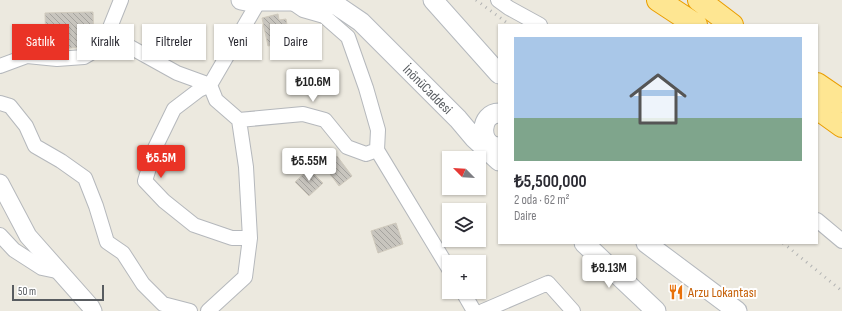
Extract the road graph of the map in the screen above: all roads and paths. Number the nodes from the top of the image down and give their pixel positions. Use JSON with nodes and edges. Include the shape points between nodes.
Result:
{"nodes":[{"id":1,"x":121,"y":0,"type":"edge"},
{"id":2,"x":433,"y":0,"type":"edge"},
{"id":3,"x":498,"y":0,"type":"edge"},
{"id":4,"x":658,"y":0,"type":"edge"},
{"id":5,"x":699,"y":0,"type":"edge"},
{"id":6,"x":250,"y":1,"type":"edge"},
{"id":7,"x":290,"y":1,"type":"junction"},
{"id":8,"x":112,"y":24,"type":"edge"},
{"id":9,"x":538,"y":24,"type":"edge"},
{"id":10,"x":694,"y":24,"type":"edge"},
{"id":11,"x":731,"y":24,"type":"edge"},
{"id":12,"x":134,"y":49,"type":"edge"},
{"id":13,"x":77,"y":58,"type":"edge"},
{"id":14,"x":0,"y":66,"type":"edge"},
{"id":15,"x":498,"y":73,"type":"edge"},
{"id":16,"x":210,"y":85,"type":"junction"},
{"id":17,"x":818,"y":85,"type":"edge"},
{"id":18,"x":842,"y":101,"type":"edge"},
{"id":19,"x":0,"y":103,"type":"edge"},
{"id":20,"x":818,"y":109,"type":"edge"},
{"id":21,"x":495,"y":113,"type":"edge"},
{"id":22,"x":458,"y":119,"type":"junction"},
{"id":23,"x":239,"y":120,"type":"junction"},
{"id":24,"x":842,"y":126,"type":"edge"},
{"id":25,"x":498,"y":148,"type":"edge"},
{"id":26,"x":377,"y":150,"type":"junction"},
{"id":27,"x":498,"y":160,"type":"edge"},
{"id":28,"x":0,"y":183,"type":"edge"},
{"id":29,"x":818,"y":221,"type":"edge"},
{"id":30,"x":0,"y":235,"type":"edge"},
{"id":31,"x":250,"y":238,"type":"junction"},
{"id":32,"x":842,"y":241,"type":"edge"},
{"id":33,"x":585,"y":244,"type":"edge"},
{"id":34,"x":647,"y":244,"type":"edge"},
{"id":35,"x":442,"y":257,"type":"edge"},
{"id":36,"x":61,"y":272,"type":"junction"},
{"id":37,"x":467,"y":299,"type":"edge"},
{"id":38,"x":93,"y":311,"type":"edge"},
{"id":39,"x":190,"y":311,"type":"edge"},
{"id":40,"x":208,"y":311,"type":"edge"},
{"id":41,"x":474,"y":311,"type":"edge"},
{"id":42,"x":483,"y":311,"type":"edge"},
{"id":43,"x":573,"y":311,"type":"edge"},
{"id":44,"x":656,"y":311,"type":"edge"},
{"id":45,"x":737,"y":311,"type":"edge"}],
"edges":[{"from":1,"to":8,"type":"street"},
{"from":2,"to":15,"type":"main road"},
{"from":3,"to":9,"type":"street"},
{"from":4,"to":10,"type":"highway"},
{"from":5,"to":11,"type":"highway"},
{"from":6,"to":7,"type":"main road","name":"İnönüCaddesi"},
{"from":6,"to":16,"type":"street"},
{"from":7,"to":22,"type":"main road","name":"İnönüCaddesi","via":[[336,5],[361,22]]},
{"from":7,"to":26,"type":"street","via":[[303,10],[324,16],[348,37],[378,130]]},
{"from":12,"to":16,"type":"street","via":[[177,73]]},
{"from":13,"to":14,"type":"street","via":[[57,59],[27,56]]},
{"from":16,"to":23,"type":"street","via":[[216,100]]},
{"from":16,"to":31,"type":"street","via":[[174,109],[155,148],[145,181],[164,201],[194,225],[232,238]]},
{"from":17,"to":18,"type":"highway"},
{"from":19,"to":39,"type":"street","via":[[10,106],[26,126],[35,146],[85,178],[107,242],[123,253],[143,284],[163,304]]},
{"from":20,"to":24,"type":"highway"},
{"from":21,"to":22,"type":"main road"},
{"from":21,"to":25,"type":"main road","via":[[483,134],[487,142]]},
{"from":22,"to":27,"type":"main road","name":"İnönüCaddesi"},
{"from":23,"to":26,"type":"street","via":[[303,114],[325,120],[347,147],[366,154]]},
{"from":23,"to":31,"type":"street","via":[[246,167]]},
{"from":26,"to":35,"type":"street"},
{"from":28,"to":36,"type":"street","via":[[28,236]]},
{"from":29,"to":32,"type":"street"},
{"from":30,"to":36,"type":"street","via":[[19,254],[42,268]]},
{"from":31,"to":40,"type":"street","via":[[245,277]]},
{"from":33,"to":44,"type":"main road"},
{"from":34,"to":45,"type":"main road"},
{"from":36,"to":38,"type":"street"},
{"from":37,"to":41,"type":"street"},
{"from":42,"to":43,"type":"street","via":[[548,283]]}]}
